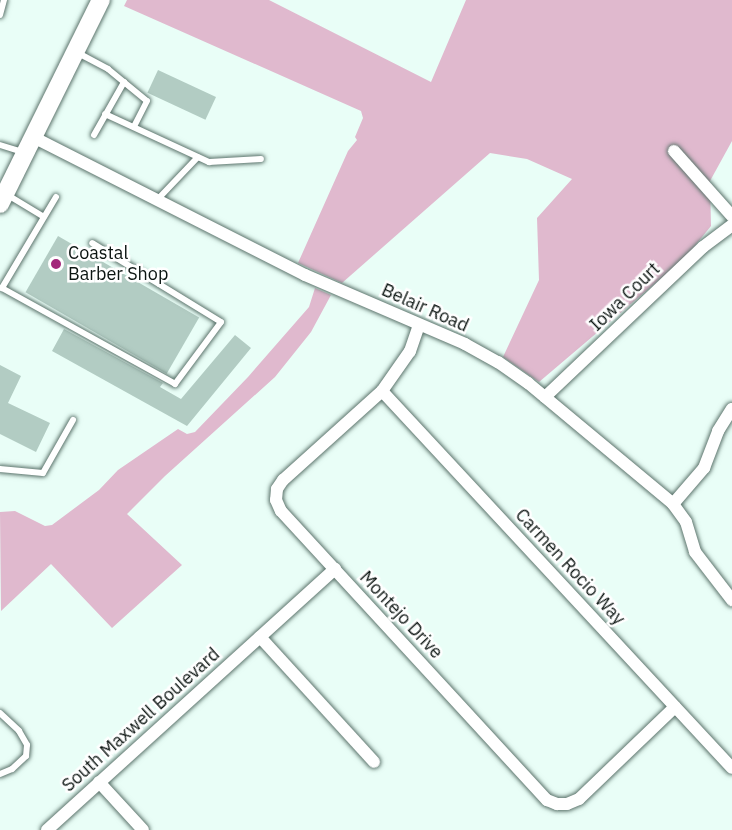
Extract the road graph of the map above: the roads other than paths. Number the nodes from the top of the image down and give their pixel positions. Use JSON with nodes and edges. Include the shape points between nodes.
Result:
{"nodes":[{"id":1,"x":4,"y":0,"type":"edge"},
{"id":2,"x":101,"y":0,"type":"edge"},
{"id":3,"x":0,"y":15,"type":"edge"},
{"id":4,"x":76,"y":51,"type":"junction"},
{"id":5,"x":124,"y":82,"type":"junction"},
{"id":6,"x":105,"y":114,"type":"junction"},
{"id":7,"x":134,"y":128,"type":"junction"},
{"id":8,"x":94,"y":135,"type":"dead end"},
{"id":9,"x":29,"y":145,"type":"junction"},
{"id":10,"x":0,"y":146,"type":"edge"},
{"id":11,"x":674,"y":151,"type":"dead end"},
{"id":12,"x":198,"y":157,"type":"junction"},
{"id":13,"x":261,"y":159,"type":"dead end"},
{"id":14,"x":56,"y":197,"type":"dead end"},
{"id":15,"x":2,"y":199,"type":"edge"},
{"id":16,"x":157,"y":200,"type":"junction"},
{"id":17,"x":732,"y":216,"type":"edge"},
{"id":18,"x":44,"y":217,"type":"junction"},
{"id":19,"x":732,"y":225,"type":"edge"},
{"id":20,"x":92,"y":243,"type":"dead end"},
{"id":21,"x":3,"y":282,"type":"edge"},
{"id":22,"x":419,"y":325,"type":"junction"},
{"id":23,"x":382,"y":391,"type":"junction"},
{"id":24,"x":545,"y":398,"type":"junction"},
{"id":25,"x":732,"y":409,"type":"edge"},
{"id":26,"x":73,"y":420,"type":"dead end"},
{"id":27,"x":0,"y":469,"type":"edge"},
{"id":28,"x":673,"y":504,"type":"junction"},
{"id":29,"x":335,"y":569,"type":"junction"},
{"id":30,"x":732,"y":600,"type":"edge"},
{"id":31,"x":260,"y":637,"type":"junction"},
{"id":32,"x":675,"y":707,"type":"junction"},
{"id":33,"x":0,"y":713,"type":"edge"},
{"id":34,"x":374,"y":762,"type":"dead end"},
{"id":35,"x":732,"y":768,"type":"edge"},
{"id":36,"x":0,"y":774,"type":"edge"},
{"id":37,"x":99,"y":782,"type":"junction"},
{"id":38,"x":47,"y":830,"type":"edge"},
{"id":39,"x":143,"y":830,"type":"edge"}],
"edges":[{"from":1,"to":3,"type":"lane"},
{"from":2,"to":4,"type":"main road"},
{"from":4,"to":5,"type":"lane"},
{"from":4,"to":9,"type":"main road"},
{"from":5,"to":6,"type":"lane"},
{"from":5,"to":7,"type":"lane","via":[[147,101]]},
{"from":6,"to":7,"type":"lane"},
{"from":6,"to":8,"type":"lane"},
{"from":7,"to":12,"type":"lane"},
{"from":9,"to":10,"type":"lane"},
{"from":9,"to":15,"type":"main road"},
{"from":9,"to":16,"type":"street","name":"Belair Road"},
{"from":11,"to":17,"type":"street"},
{"from":12,"to":13,"type":"lane","via":[[209,162]]},
{"from":12,"to":16,"type":"lane"},
{"from":14,"to":18,"type":"lane"},
{"from":15,"to":18,"type":"lane"},
{"from":16,"to":22,"type":"street","name":"Belair Road","via":[[305,275]]},
{"from":18,"to":21,"type":"lane"},
{"from":19,"to":24,"type":"street","name":"Iowa Court","via":[[703,247]]},
{"from":20,"to":21,"type":"lane","via":[[221,322],[175,384],[2,288]]},
{"from":22,"to":23,"type":"street","name":"Montejo Drive","via":[[410,351]]},
{"from":22,"to":24,"type":"street","name":"Belair Road","via":[[498,362]]},
{"from":23,"to":29,"type":"street","name":"Montejo Drive","via":[[277,489],[281,511]]},
{"from":23,"to":32,"type":"street","name":"Carmen Rocio Way"},
{"from":24,"to":28,"type":"street","name":"Belair Road"},
{"from":25,"to":28,"type":"street","via":[[718,431],[704,468]]},
{"from":26,"to":27,"type":"lane","via":[[43,473]]},
{"from":28,"to":30,"type":"street","name":"Belair Road","via":[[687,522],[695,552]]},
{"from":29,"to":31,"type":"street","name":"South Maxwell Boulevard"},
{"from":29,"to":32,"type":"street","name":"Montejo Drive","via":[[547,800],[567,804],[579,799]]},
{"from":31,"to":34,"type":"street"},
{"from":31,"to":37,"type":"street","name":"South Maxwell Boulevard"},
{"from":32,"to":35,"type":"street","name":"Carmen Rocio Way"},
{"from":33,"to":36,"type":"lane","via":[[27,745],[26,756]]},
{"from":37,"to":38,"type":"street","name":"South Maxwell Boulevard"},
{"from":37,"to":39,"type":"street"}]}
